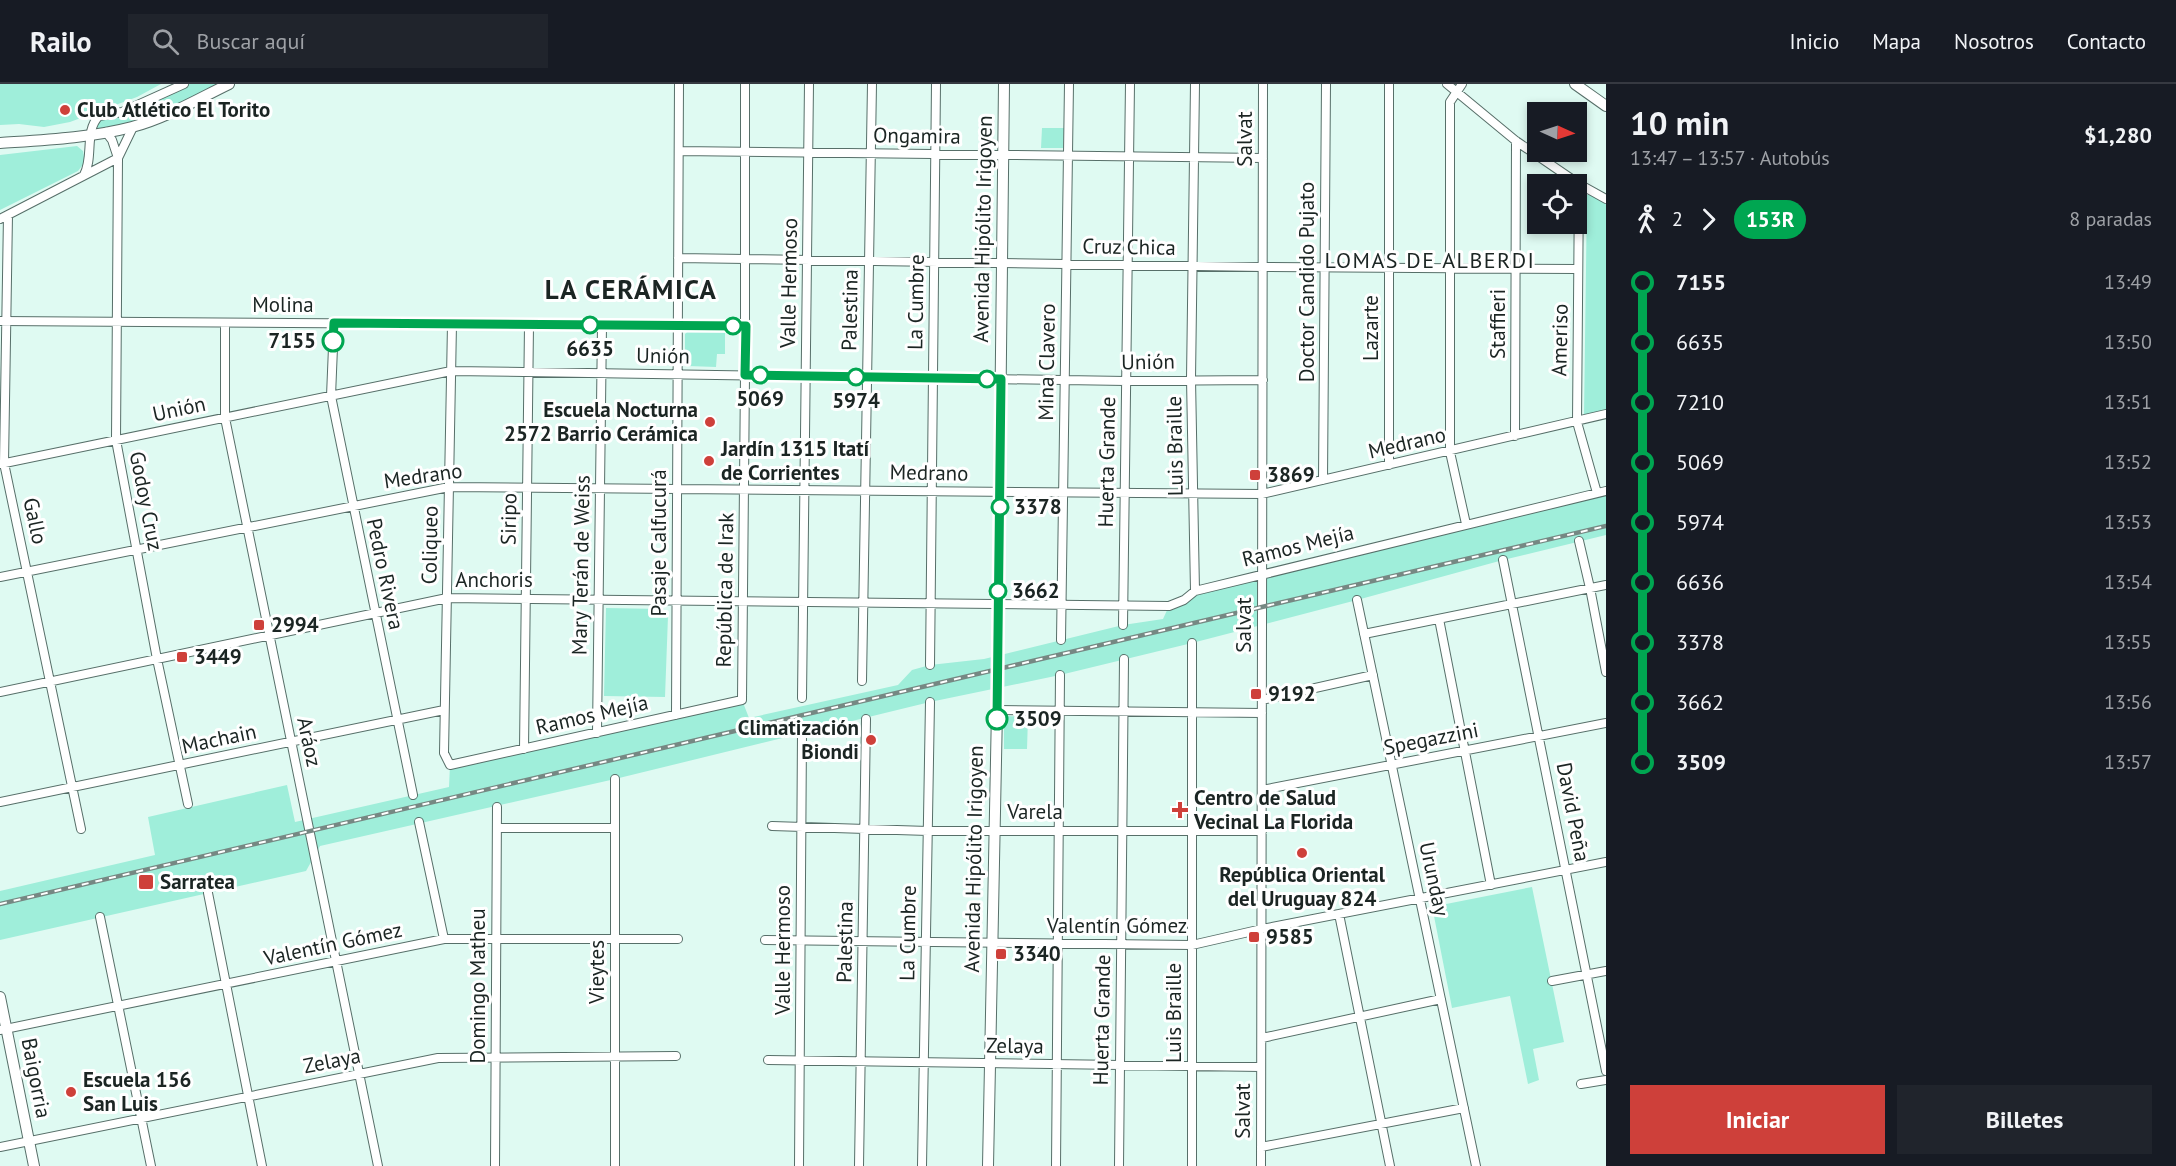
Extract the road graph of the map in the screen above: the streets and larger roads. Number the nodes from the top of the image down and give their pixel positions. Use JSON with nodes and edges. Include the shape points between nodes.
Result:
{"nodes":[{"id":1,"x":184,"y":84,"type":"edge"},
{"id":2,"x":229,"y":84,"type":"edge"},
{"id":3,"x":679,"y":84,"type":"edge"},
{"id":4,"x":745,"y":84,"type":"edge"},
{"id":5,"x":809,"y":84,"type":"edge"},
{"id":6,"x":872,"y":84,"type":"edge"},
{"id":7,"x":936,"y":84,"type":"edge"},
{"id":8,"x":1005,"y":84,"type":"edge"},
{"id":9,"x":1069,"y":84,"type":"edge"},
{"id":10,"x":1130,"y":84,"type":"edge"},
{"id":11,"x":1195,"y":84,"type":"edge"},
{"id":12,"x":1263,"y":84,"type":"edge"},
{"id":13,"x":1326,"y":84,"type":"edge"},
{"id":14,"x":1389,"y":84,"type":"edge"},
{"id":15,"x":1447,"y":84,"type":"edge"},
{"id":16,"x":1575,"y":84,"type":"edge"},
{"id":17,"x":1459,"y":87,"type":"edge"},
{"id":18,"x":1606,"y":106,"type":"edge"},
{"id":19,"x":133,"y":127,"type":"junction"},
{"id":20,"x":106,"y":132,"type":"junction"},
{"id":21,"x":91,"y":134,"type":"junction"},
{"id":22,"x":1516,"y":141,"type":"junction"},
{"id":23,"x":0,"y":143,"type":"edge"},
{"id":24,"x":679,"y":151,"type":"junction"},
{"id":25,"x":745,"y":152,"type":"junction"},
{"id":26,"x":809,"y":153,"type":"junction"},
{"id":27,"x":871,"y":154,"type":"junction"},
{"id":28,"x":935,"y":154,"type":"junction"},
{"id":29,"x":1004,"y":155,"type":"junction"},
{"id":30,"x":1068,"y":156,"type":"junction"},
{"id":31,"x":1129,"y":157,"type":"junction"},
{"id":32,"x":1195,"y":157,"type":"junction"},
{"id":33,"x":118,"y":158,"type":"junction"},
{"id":34,"x":1263,"y":158,"type":"junction"},
{"id":35,"x":1565,"y":174,"type":"edge"},
{"id":36,"x":83,"y":176,"type":"junction"},
{"id":37,"x":1587,"y":188,"type":"edge"},
{"id":38,"x":1606,"y":199,"type":"edge"},
{"id":39,"x":4,"y":217,"type":"edge"},
{"id":40,"x":1579,"y":234,"type":"edge"},
{"id":41,"x":678,"y":258,"type":"junction"},
{"id":42,"x":746,"y":260,"type":"junction"},
{"id":43,"x":807,"y":260,"type":"junction"},
{"id":44,"x":869,"y":261,"type":"junction"},
{"id":45,"x":934,"y":262,"type":"junction"},
{"id":46,"x":1001,"y":263,"type":"junction"},
{"id":47,"x":1067,"y":264,"type":"junction"},
{"id":48,"x":1128,"y":265,"type":"junction"},
{"id":49,"x":1193,"y":266,"type":"junction"},
{"id":50,"x":1263,"y":267,"type":"junction"},
{"id":51,"x":1325,"y":267,"type":"junction"},
{"id":52,"x":1389,"y":268,"type":"junction"},
{"id":53,"x":1450,"y":268,"type":"junction"},
{"id":54,"x":1516,"y":268,"type":"junction"},
{"id":55,"x":1578,"y":269,"type":"junction"},
{"id":56,"x":3,"y":321,"type":"edge"},
{"id":57,"x":117,"y":322,"type":"junction"},
{"id":58,"x":225,"y":323,"type":"junction"},
{"id":59,"x":334,"y":323,"type":"junction"},
{"id":60,"x":452,"y":324,"type":"junction"},
{"id":61,"x":529,"y":325,"type":"junction"},
{"id":62,"x":602,"y":325,"type":"junction"},
{"id":63,"x":677,"y":326,"type":"junction"},
{"id":64,"x":746,"y":326,"type":"junction"},
{"id":65,"x":451,"y":371,"type":"junction"},
{"id":66,"x":528,"y":372,"type":"junction"},
{"id":67,"x":602,"y":373,"type":"junction"},
{"id":68,"x":677,"y":374,"type":"junction"},
{"id":69,"x":745,"y":375,"type":"junction"},
{"id":70,"x":806,"y":376,"type":"junction"},
{"id":71,"x":867,"y":377,"type":"junction"},
{"id":72,"x":933,"y":378,"type":"junction"},
{"id":73,"x":1001,"y":379,"type":"junction"},
{"id":74,"x":1064,"y":380,"type":"junction"},
{"id":75,"x":1191,"y":380,"type":"junction"},
{"id":76,"x":1263,"y":380,"type":"junction"},
{"id":77,"x":1126,"y":381,"type":"junction"},
{"id":78,"x":331,"y":396,"type":"junction"},
{"id":79,"x":1606,"y":414,"type":"edge"},
{"id":80,"x":225,"y":418,"type":"junction"},
{"id":81,"x":1577,"y":422,"type":"junction"},
{"id":82,"x":1515,"y":436,"type":"junction"},
{"id":83,"x":116,"y":440,"type":"junction"},
{"id":84,"x":1450,"y":452,"type":"junction"},
{"id":85,"x":2,"y":464,"type":"edge"},
{"id":86,"x":1389,"y":465,"type":"junction"},
{"id":87,"x":1323,"y":480,"type":"junction"},
{"id":88,"x":449,"y":486,"type":"junction"},
{"id":89,"x":527,"y":487,"type":"junction"},
{"id":90,"x":600,"y":488,"type":"junction"},
{"id":91,"x":677,"y":489,"type":"junction"},
{"id":92,"x":744,"y":489,"type":"junction"},
{"id":93,"x":805,"y":490,"type":"junction"},
{"id":94,"x":865,"y":490,"type":"junction"},
{"id":95,"x":932,"y":491,"type":"junction"},
{"id":96,"x":1606,"y":491,"type":"edge"},
{"id":97,"x":1000,"y":492,"type":"junction"},
{"id":98,"x":1064,"y":492,"type":"junction"},
{"id":99,"x":1125,"y":493,"type":"junction"},
{"id":100,"x":1193,"y":493,"type":"junction"},
{"id":101,"x":1597,"y":493,"type":"junction"},
{"id":102,"x":1262,"y":494,"type":"junction"},
{"id":103,"x":353,"y":505,"type":"junction"},
{"id":104,"x":1466,"y":524,"type":"junction"},
{"id":105,"x":247,"y":526,"type":"junction"},
{"id":106,"x":1579,"y":541,"type":"dead end"},
{"id":107,"x":137,"y":549,"type":"junction"},
{"id":108,"x":1503,"y":560,"type":"dead end"},
{"id":109,"x":26,"y":572,"type":"junction"},
{"id":110,"x":1262,"y":573,"type":"junction"},
{"id":111,"x":0,"y":577,"type":"edge"},
{"id":112,"x":1606,"y":585,"type":"edge"},
{"id":113,"x":1590,"y":588,"type":"junction"},
{"id":114,"x":1195,"y":591,"type":"junction"},
{"id":115,"x":447,"y":598,"type":"junction"},
{"id":116,"x":526,"y":598,"type":"junction"},
{"id":117,"x":598,"y":599,"type":"junction"},
{"id":118,"x":677,"y":600,"type":"junction"},
{"id":119,"x":1357,"y":600,"type":"dead end"},
{"id":120,"x":743,"y":601,"type":"junction"},
{"id":121,"x":803,"y":602,"type":"junction"},
{"id":122,"x":864,"y":602,"type":"junction"},
{"id":123,"x":931,"y":603,"type":"junction"},
{"id":124,"x":998,"y":604,"type":"junction"},
{"id":125,"x":1513,"y":604,"type":"junction"},
{"id":126,"x":1061,"y":605,"type":"junction"},
{"id":127,"x":1123,"y":606,"type":"junction"},
{"id":128,"x":375,"y":613,"type":"junction"},
{"id":129,"x":1439,"y":619,"type":"junction"},
{"id":130,"x":1123,"y":625,"type":"dead end"},
{"id":131,"x":1364,"y":634,"type":"junction"},
{"id":132,"x":269,"y":635,"type":"junction"},
{"id":133,"x":1061,"y":640,"type":"dead end"},
{"id":134,"x":1192,"y":643,"type":"dead end"},
{"id":135,"x":157,"y":659,"type":"junction"},
{"id":136,"x":1124,"y":659,"type":"dead end"},
{"id":137,"x":930,"y":665,"type":"dead end"},
{"id":138,"x":1606,"y":672,"type":"edge"},
{"id":139,"x":1060,"y":675,"type":"dead end"},
{"id":140,"x":1373,"y":675,"type":"junction"},
{"id":141,"x":862,"y":681,"type":"dead end"},
{"id":142,"x":49,"y":682,"type":"junction"},
{"id":143,"x":0,"y":692,"type":"edge"},
{"id":144,"x":802,"y":698,"type":"dead end"},
{"id":145,"x":742,"y":700,"type":"joint"},
{"id":146,"x":1262,"y":700,"type":"junction"},
{"id":147,"x":930,"y":702,"type":"dead end"},
{"id":148,"x":444,"y":710,"type":"junction"},
{"id":149,"x":997,"y":710,"type":"junction"},
{"id":150,"x":1060,"y":710,"type":"junction"},
{"id":151,"x":1123,"y":711,"type":"junction"},
{"id":152,"x":1192,"y":712,"type":"junction"},
{"id":153,"x":1262,"y":713,"type":"junction"},
{"id":154,"x":676,"y":715,"type":"junction"},
{"id":155,"x":866,"y":719,"type":"dead end"},
{"id":156,"x":397,"y":721,"type":"junction"},
{"id":157,"x":1606,"y":723,"type":"edge"},
{"id":158,"x":597,"y":733,"type":"junction"},
{"id":159,"x":802,"y":734,"type":"dead end"},
{"id":160,"x":1539,"y":736,"type":"junction"},
{"id":161,"x":291,"y":743,"type":"junction"},
{"id":162,"x":524,"y":749,"type":"junction"},
{"id":163,"x":1465,"y":751,"type":"junction"},
{"id":164,"x":450,"y":765,"type":"joint"},
{"id":165,"x":1392,"y":765,"type":"junction"},
{"id":166,"x":179,"y":766,"type":"junction"},
{"id":167,"x":615,"y":779,"type":"dead end"},
{"id":168,"x":72,"y":788,"type":"junction"},
{"id":169,"x":1262,"y":790,"type":"junction"},
{"id":170,"x":413,"y":795,"type":"dead end"},
{"id":171,"x":0,"y":802,"type":"edge"},
{"id":172,"x":188,"y":804,"type":"dead end"},
{"id":173,"x":497,"y":807,"type":"dead end"},
{"id":174,"x":419,"y":822,"type":"dead end"},
{"id":175,"x":772,"y":826,"type":"dead end"},
{"id":176,"x":801,"y":826,"type":"junction"},
{"id":177,"x":497,"y":828,"type":"junction"},
{"id":178,"x":615,"y":828,"type":"junction"},
{"id":179,"x":81,"y":829,"type":"dead end"},
{"id":180,"x":865,"y":830,"type":"junction"},
{"id":181,"x":994,"y":830,"type":"junction"},
{"id":182,"x":928,"y":831,"type":"junction"},
{"id":183,"x":1059,"y":831,"type":"junction"},
{"id":184,"x":1122,"y":831,"type":"junction"},
{"id":185,"x":1192,"y":831,"type":"junction"},
{"id":186,"x":1262,"y":831,"type":"junction"},
{"id":187,"x":1606,"y":862,"type":"edge"},
{"id":188,"x":1566,"y":870,"type":"junction"},
{"id":189,"x":1491,"y":885,"type":"junction"},
{"id":190,"x":208,"y":893,"type":"dead end"},
{"id":191,"x":1420,"y":898,"type":"junction"},
{"id":192,"x":1339,"y":914,"type":"junction"},
{"id":193,"x":100,"y":918,"type":"dead end"},
{"id":194,"x":1262,"y":929,"type":"junction"},
{"id":195,"x":444,"y":939,"type":"junction"},
{"id":196,"x":496,"y":939,"type":"junction"},
{"id":197,"x":615,"y":939,"type":"junction"},
{"id":198,"x":678,"y":939,"type":"dead end"},
{"id":199,"x":765,"y":940,"type":"dead end"},
{"id":200,"x":801,"y":941,"type":"junction"},
{"id":201,"x":863,"y":942,"type":"junction"},
{"id":202,"x":926,"y":942,"type":"junction"},
{"id":203,"x":992,"y":943,"type":"junction"},
{"id":204,"x":1058,"y":944,"type":"junction"},
{"id":205,"x":1121,"y":945,"type":"junction"},
{"id":206,"x":1192,"y":945,"type":"junction"},
{"id":207,"x":336,"y":962,"type":"junction"},
{"id":208,"x":1606,"y":971,"type":"edge"},
{"id":209,"x":1586,"y":975,"type":"junction"},
{"id":210,"x":1552,"y":981,"type":"dead end"},
{"id":211,"x":226,"y":984,"type":"junction"},
{"id":212,"x":0,"y":997,"type":"edge"},
{"id":213,"x":1441,"y":999,"type":"junction"},
{"id":214,"x":118,"y":1006,"type":"junction"},
{"id":215,"x":1360,"y":1017,"type":"junction"},
{"id":216,"x":3,"y":1030,"type":"edge"},
{"id":217,"x":1262,"y":1038,"type":"junction"},
{"id":218,"x":496,"y":1056,"type":"junction"},
{"id":219,"x":676,"y":1056,"type":"dead end"},
{"id":220,"x":615,"y":1057,"type":"junction"},
{"id":221,"x":768,"y":1060,"type":"dead end"},
{"id":222,"x":800,"y":1061,"type":"junction"},
{"id":223,"x":861,"y":1062,"type":"junction"},
{"id":224,"x":924,"y":1063,"type":"junction"},
{"id":225,"x":990,"y":1064,"type":"junction"},
{"id":226,"x":1056,"y":1065,"type":"junction"},
{"id":227,"x":1120,"y":1065,"type":"junction"},
{"id":228,"x":1192,"y":1066,"type":"junction"},
{"id":229,"x":1261,"y":1067,"type":"junction"},
{"id":230,"x":1606,"y":1071,"type":"edge"},
{"id":231,"x":359,"y":1074,"type":"junction"},
{"id":232,"x":1606,"y":1080,"type":"edge"},
{"id":233,"x":1581,"y":1083,"type":"dead end"},
{"id":234,"x":248,"y":1097,"type":"junction"},
{"id":235,"x":1464,"y":1108,"type":"junction"},
{"id":236,"x":141,"y":1118,"type":"junction"},
{"id":237,"x":1381,"y":1124,"type":"junction"},
{"id":238,"x":28,"y":1141,"type":"junction"},
{"id":239,"x":0,"y":1147,"type":"edge"},
{"id":240,"x":1261,"y":1147,"type":"junction"},
{"id":241,"x":34,"y":1166,"type":"edge"},
{"id":242,"x":151,"y":1166,"type":"edge"},
{"id":243,"x":262,"y":1166,"type":"edge"},
{"id":244,"x":378,"y":1166,"type":"edge"},
{"id":245,"x":495,"y":1166,"type":"edge"},
{"id":246,"x":615,"y":1166,"type":"edge"},
{"id":247,"x":799,"y":1166,"type":"edge"},
{"id":248,"x":860,"y":1166,"type":"edge"},
{"id":249,"x":922,"y":1166,"type":"edge"},
{"id":250,"x":988,"y":1166,"type":"edge"},
{"id":251,"x":1056,"y":1166,"type":"edge"},
{"id":252,"x":1119,"y":1166,"type":"edge"},
{"id":253,"x":1192,"y":1166,"type":"edge"},
{"id":254,"x":1261,"y":1166,"type":"edge"},
{"id":255,"x":1390,"y":1166,"type":"edge"},
{"id":256,"x":1476,"y":1166,"type":"edge"}],
"edges":[{"from":1,"to":21,"type":"street","via":[[122,112],[99,116]]},
{"from":2,"to":19,"type":"street"},
{"from":3,"to":24,"type":"street","name":"Pasaje Calfucurá"},
{"from":4,"to":25,"type":"street","name":"República de Irak"},
{"from":5,"to":26,"type":"street","name":"Valle Hermoso"},
{"from":6,"to":27,"type":"street","name":"Palestina"},
{"from":7,"to":28,"type":"street","name":"La Cumbre"},
{"from":8,"to":29,"type":"street","name":"Avenida Hipólito Irigoyen"},
{"from":9,"to":30,"type":"street","name":"Mina Clavero"},
{"from":10,"to":31,"type":"street","name":"Huerta Grande"},
{"from":11,"to":32,"type":"street","name":"Luis Braille"},
{"from":12,"to":34,"type":"street","name":"Salvat"},
{"from":13,"to":51,"type":"street","name":"Doctor Candido Pujato"},
{"from":14,"to":52,"type":"street","name":"Lazarte"},
{"from":15,"to":17,"type":"street"},
{"from":16,"to":18,"type":"street"},
{"from":17,"to":22,"type":"street"},
{"from":17,"to":53,"type":"street","via":[[1450,102]]},
{"from":19,"to":20,"type":"street"},
{"from":19,"to":33,"type":"street"},
{"from":20,"to":21,"type":"street"},
{"from":20,"to":33,"type":"street","name":"Godoy Cruz"},
{"from":21,"to":23,"type":"street"},
{"from":21,"to":36,"type":"street","via":[[88,168]]},
{"from":22,"to":35,"type":"street"},
{"from":22,"to":54,"type":"street","name":"Staffieri"},
{"from":24,"to":25,"type":"street","name":"Ongamira"},
{"from":24,"to":41,"type":"street","name":"Pasaje Calfucurá"},
{"from":25,"to":26,"type":"street","name":"Ongamira"},
{"from":25,"to":42,"type":"street","name":"República de Irak"},
{"from":26,"to":27,"type":"street","name":"Ongamira"},
{"from":26,"to":43,"type":"street","name":"Valle Hermoso"},
{"from":27,"to":28,"type":"street","name":"Ongamira"},
{"from":27,"to":44,"type":"street","name":"Palestina"},
{"from":28,"to":29,"type":"street","name":"Ongamira"},
{"from":28,"to":45,"type":"street","name":"La Cumbre"},
{"from":29,"to":30,"type":"street","name":"Ongamira"},
{"from":29,"to":46,"type":"street","name":"Avenida Hipólito Irigoyen"},
{"from":30,"to":31,"type":"street","name":"Ongamira"},
{"from":30,"to":47,"type":"street","name":"Mina Clavero"},
{"from":31,"to":32,"type":"street","name":"Ongamira"},
{"from":31,"to":48,"type":"street","name":"Huerta Grande"},
{"from":32,"to":34,"type":"street","name":"Ongamira"},
{"from":32,"to":49,"type":"street","name":"Luis Braille"},
{"from":33,"to":36,"type":"street"},
{"from":33,"to":57,"type":"street","name":"Godoy Cruz"},
{"from":34,"to":50,"type":"street","name":"Salvat"},
{"from":36,"to":39,"type":"street"},
{"from":37,"to":38,"type":"street"},
{"from":39,"to":56,"type":"street","name":"Gallo"},
{"from":40,"to":55,"type":"street","name":"Ameriso"},
{"from":41,"to":42,"type":"street","name":"Cruz Chica"},
{"from":41,"to":63,"type":"street","name":"Pasaje Calfucurá"},
{"from":42,"to":43,"type":"street","name":"Cruz Chica"},
{"from":42,"to":64,"type":"street","name":"República de Irak"},
{"from":43,"to":44,"type":"street","name":"Cruz Chica"},
{"from":43,"to":70,"type":"street","name":"Valle Hermoso"},
{"from":44,"to":45,"type":"street","name":"Cruz Chica"},
{"from":44,"to":71,"type":"street","name":"Palestina"},
{"from":45,"to":46,"type":"street","name":"Cruz Chica"},
{"from":45,"to":72,"type":"street","name":"La Cumbre"},
{"from":46,"to":47,"type":"street","name":"Cruz Chica"},
{"from":46,"to":73,"type":"street","name":"Avenida Hipólito Irigoyen"},
{"from":47,"to":48,"type":"street","name":"Cruz Chica"},
{"from":47,"to":74,"type":"street","name":"Mina Clavero"},
{"from":48,"to":49,"type":"street","name":"Cruz Chica"},
{"from":48,"to":77,"type":"street","name":"Huerta Grande"},
{"from":49,"to":50,"type":"street","name":"Cruz Chica"},
{"from":49,"to":75,"type":"street","name":"Luis Braille"},
{"from":50,"to":51,"type":"street","name":"Cruz Chica"},
{"from":50,"to":76,"type":"street","name":"Salvat"},
{"from":51,"to":52,"type":"street","name":"Cruz Chica"},
{"from":51,"to":87,"type":"street","name":"Doctor Candido Pujato"},
{"from":52,"to":53,"type":"street","name":"Cruz Chica"},
{"from":52,"to":86,"type":"street","name":"Lazarte"},
{"from":53,"to":54,"type":"street","name":"Cruz Chica"},
{"from":53,"to":84,"type":"street"},
{"from":54,"to":55,"type":"street","name":"Cruz Chica"},
{"from":54,"to":82,"type":"street","name":"Staffieri"},
{"from":55,"to":81,"type":"street","name":"Ameriso"},
{"from":56,"to":57,"type":"street","name":"Molina"},
{"from":56,"to":85,"type":"street","name":"Gallo"},
{"from":57,"to":58,"type":"street","name":"Molina"},
{"from":57,"to":83,"type":"street","name":"Godoy Cruz"},
{"from":58,"to":59,"type":"street","name":"Molina"},
{"from":58,"to":80,"type":"street","name":"Aráoz"},
{"from":59,"to":60,"type":"street","name":"Molina"},
{"from":59,"to":78,"type":"street","name":"Pedro Rivera"},
{"from":60,"to":61,"type":"street","name":"Molina"},
{"from":60,"to":65,"type":"street","name":"Coliqueo"},
{"from":61,"to":62,"type":"street","name":"Molina"},
{"from":61,"to":66,"type":"street","name":"Siripo"},
{"from":62,"to":63,"type":"street","name":"Molina"},
{"from":62,"to":67,"type":"street","name":"Mary Terán de Weiss"},
{"from":63,"to":64,"type":"street","name":"Molina"},
{"from":63,"to":68,"type":"street","name":"Pasaje Calfucurá"},
{"from":64,"to":69,"type":"street","name":"República de Irak"},
{"from":65,"to":66,"type":"street","name":"Unión"},
{"from":65,"to":78,"type":"street","name":"Unión"},
{"from":65,"to":88,"type":"street","name":"Coliqueo"},
{"from":66,"to":67,"type":"street","name":"Unión"},
{"from":66,"to":89,"type":"street","name":"Siripo"},
{"from":67,"to":68,"type":"street","name":"Unión"},
{"from":67,"to":90,"type":"street","name":"Mary Terán de Weiss"},
{"from":68,"to":69,"type":"street","name":"Unión"},
{"from":68,"to":91,"type":"street","name":"Pasaje Calfucurá"},
{"from":69,"to":70,"type":"street","name":"Unión"},
{"from":69,"to":92,"type":"street","name":"República de Irak"},
{"from":70,"to":71,"type":"street","name":"Unión"},
{"from":70,"to":93,"type":"street","name":"Valle Hermoso"},
{"from":71,"to":72,"type":"street","name":"Unión"},
{"from":71,"to":94,"type":"street","name":"Palestina"},
{"from":72,"to":73,"type":"street","name":"Unión"},
{"from":72,"to":95,"type":"street","name":"La Cumbre"},
{"from":73,"to":74,"type":"street","name":"Unión"},
{"from":73,"to":97,"type":"street","name":"Avenida Hipólito Irigoyen"},
{"from":74,"to":77,"type":"street","name":"Unión"},
{"from":74,"to":98,"type":"street","name":"Mina Clavero"},
{"from":75,"to":76,"type":"street","name":"Unión"},
{"from":75,"to":77,"type":"street","name":"Unión"},
{"from":75,"to":100,"type":"street","name":"Luis Braille"},
{"from":76,"to":102,"type":"street","name":"Salvat"},
{"from":77,"to":99,"type":"street","name":"Huerta Grande"},
{"from":78,"to":80,"type":"street","name":"Unión"},
{"from":78,"to":103,"type":"street","name":"Pedro Rivera"},
{"from":79,"to":81,"type":"street","name":"Medrano"},
{"from":80,"to":83,"type":"street","name":"Unión"},
{"from":80,"to":105,"type":"street","name":"Aráoz"},
{"from":81,"to":82,"type":"street","name":"Medrano"},
{"from":81,"to":101,"type":"street","name":"Ameriso"},
{"from":82,"to":84,"type":"street","name":"Medrano"},
{"from":83,"to":85,"type":"street","name":"Unión"},
{"from":83,"to":107,"type":"street","name":"Godoy Cruz"},
{"from":84,"to":86,"type":"street","name":"Medrano"},
{"from":84,"to":104,"type":"street"},
{"from":85,"to":109,"type":"street","name":"Gallo"},
{"from":86,"to":87,"type":"street","name":"Medrano"},
{"from":87,"to":102,"type":"street","name":"Medrano"},
{"from":88,"to":89,"type":"street","name":"Medrano"},
{"from":88,"to":103,"type":"street","name":"Medrano"},
{"from":88,"to":115,"type":"street","name":"Coliqueo"},
{"from":89,"to":90,"type":"street","name":"Medrano"},
{"from":89,"to":116,"type":"street","name":"Siripo"},
{"from":90,"to":91,"type":"street","name":"Medrano"},
{"from":90,"to":117,"type":"street","name":"Mary Terán de Weiss"},
{"from":91,"to":92,"type":"street","name":"Medrano"},
{"from":91,"to":118,"type":"street","name":"Pasaje Calfucurá"},
{"from":92,"to":93,"type":"street","name":"Medrano"},
{"from":92,"to":120,"type":"street","name":"República de Irak"},
{"from":93,"to":94,"type":"street","name":"Medrano"},
{"from":93,"to":121,"type":"street","name":"Valle Hermoso"},
{"from":94,"to":95,"type":"street","name":"Medrano"},
{"from":94,"to":122,"type":"street","name":"Palestina"},
{"from":95,"to":97,"type":"street","name":"Medrano"},
{"from":95,"to":123,"type":"street","name":"La Cumbre"},
{"from":96,"to":101,"type":"street","name":"Ramos Mejía"},
{"from":97,"to":98,"type":"street","name":"Medrano"},
{"from":97,"to":124,"type":"street","name":"Avenida Hipólito Irigoyen"},
{"from":98,"to":99,"type":"street","name":"Medrano"},
{"from":98,"to":126,"type":"street","name":"Mina Clavero"},
{"from":99,"to":100,"type":"street","name":"Medrano"},
{"from":99,"to":127,"type":"street","name":"Huerta Grande"},
{"from":100,"to":102,"type":"street","name":"Medrano"},
{"from":100,"to":114,"type":"street","name":"Luis Braille"},
{"from":101,"to":104,"type":"street","name":"Ramos Mejía"},
{"from":102,"to":110,"type":"street","name":"Salvat"},
{"from":103,"to":105,"type":"street","name":"Medrano"},
{"from":103,"to":128,"type":"street","name":"Pedro Rivera"},
{"from":104,"to":110,"type":"street","name":"Ramos Mejía"},
{"from":105,"to":107,"type":"street","name":"Medrano"},
{"from":105,"to":132,"type":"street","name":"Aráoz"},
{"from":106,"to":113,"type":"street"},
{"from":107,"to":109,"type":"street","name":"Medrano"},
{"from":107,"to":135,"type":"street","name":"Godoy Cruz"},
{"from":108,"to":125,"type":"street","name":"David Peña"},
{"from":109,"to":111,"type":"street","name":"Medrano"},
{"from":109,"to":142,"type":"street","name":"Gallo"},
{"from":110,"to":114,"type":"street","name":"Ramos Mejía"},
{"from":110,"to":146,"type":"street","name":"Salvat"},
{"from":112,"to":113,"type":"street"},
{"from":113,"to":125,"type":"street"},
{"from":113,"to":138,"type":"street"},
{"from":114,"to":127,"type":"street","name":"Ramos Mejía","via":[[1169,606]]},
{"from":115,"to":116,"type":"street","name":"Anchoris"},
{"from":115,"to":128,"type":"street","name":"Anchoris"},
{"from":115,"to":148,"type":"street","name":"Coliqueo"},
{"from":116,"to":117,"type":"street","name":"Anchoris"},
{"from":116,"to":162,"type":"street","name":"Siripo"},
{"from":117,"to":118,"type":"street","name":"Anchoris"},
{"from":117,"to":158,"type":"street","name":"Mary Terán de Weiss"},
{"from":118,"to":120,"type":"street","name":"Anchoris"},
{"from":118,"to":154,"type":"street","name":"Pasaje Calfucurá"},
{"from":119,"to":131,"type":"street","name":"Urunday"},
{"from":120,"to":121,"type":"street","name":"Anchoris"},
{"from":120,"to":145,"type":"street","name":"República de Irak"},
{"from":121,"to":122,"type":"street","name":"Anchoris"},
{"from":121,"to":144,"type":"street","name":"Valle Hermoso"},
{"from":122,"to":123,"type":"street","name":"Anchoris"},
{"from":122,"to":141,"type":"street","name":"Palestina"},
{"from":123,"to":124,"type":"street","name":"Anchoris"},
{"from":123,"to":137,"type":"street","name":"La Cumbre"},
{"from":124,"to":126,"type":"street","name":"Ramos Mejía"},
{"from":124,"to":149,"type":"street","name":"Avenida Hipólito Irigoyen"},
{"from":125,"to":129,"type":"street"},
{"from":125,"to":160,"type":"street","name":"David Peña"},
{"from":126,"to":127,"type":"street","name":"Ramos Mejía"},
{"from":126,"to":133,"type":"street","name":"Mina Clavero"},
{"from":127,"to":130,"type":"street","name":"Huerta Grande"},
{"from":128,"to":132,"type":"street","name":"Anchoris"},
{"from":128,"to":156,"type":"street","name":"Pedro Rivera"},
{"from":129,"to":131,"type":"street"},
{"from":129,"to":163,"type":"street"},
{"from":131,"to":140,"type":"street","name":"Urunday"},
{"from":132,"to":135,"type":"street","name":"Anchoris"},
{"from":132,"to":161,"type":"street","name":"Aráoz"},
{"from":134,"to":152,"type":"street","name":"Luis Braille"},
{"from":135,"to":142,"type":"street","name":"Anchoris"},
{"from":135,"to":166,"type":"street","name":"Godoy Cruz"},
{"from":136,"to":151,"type":"street","name":"Huerta Grande"},
{"from":139,"to":150,"type":"street"},
{"from":140,"to":146,"type":"street"},
{"from":140,"to":165,"type":"street","name":"Urunday"},
{"from":142,"to":143,"type":"street","name":"Anchoris"},
{"from":142,"to":168,"type":"street","name":"Gallo"},
{"from":145,"to":154,"type":"street","name":"Ramos Mejía"},
{"from":146,"to":153,"type":"street","name":"Salvat"},
{"from":147,"to":182,"type":"street","name":"La Cumbre"},
{"from":148,"to":156,"type":"street","name":"Machain"},
{"from":148,"to":164,"type":"street","name":"Coliqueo","via":[[444,753]]},
{"from":149,"to":150,"type":"street"},
{"from":149,"to":181,"type":"street","name":"Avenida Hipólito Irigoyen"},
{"from":150,"to":151,"type":"street"},
{"from":150,"to":183,"type":"street"},
{"from":151,"to":152,"type":"street"},
{"from":151,"to":184,"type":"street","name":"Huerta Grande"},
{"from":152,"to":153,"type":"street"},
{"from":152,"to":185,"type":"street","name":"Luis Braille"},
{"from":153,"to":169,"type":"street","name":"Salvat"},
{"from":154,"to":158,"type":"street","name":"Ramos Mejía"},
{"from":155,"to":180,"type":"street","name":"Palestina"},
{"from":156,"to":161,"type":"street","name":"Machain"},
{"from":156,"to":170,"type":"street","name":"Pedro Rivera"},
{"from":157,"to":160,"type":"street","name":"Spegazzini"},
{"from":158,"to":162,"type":"street","name":"Ramos Mejía"},
{"from":159,"to":176,"type":"street","name":"Valle Hermoso"},
{"from":160,"to":163,"type":"street","name":"Spegazzini"},
{"from":160,"to":188,"type":"street","name":"David Peña"},
{"from":161,"to":166,"type":"street","name":"Machain"},
{"from":161,"to":207,"type":"street","name":"Aráoz"},
{"from":162,"to":164,"type":"street","name":"Ramos Mejía"},
{"from":163,"to":165,"type":"street","name":"Spegazzini"},
{"from":163,"to":189,"type":"street"},
{"from":165,"to":169,"type":"street","name":"Spegazzini"},
{"from":165,"to":191,"type":"street","name":"Urunday"},
{"from":166,"to":168,"type":"street","name":"Machain"},
{"from":166,"to":172,"type":"street","name":"Godoy Cruz"},
{"from":167,"to":178,"type":"street","name":"Vieytes"},
{"from":168,"to":171,"type":"street","name":"Machain"},
{"from":168,"to":179,"type":"street","name":"Gallo"},
{"from":169,"to":186,"type":"street","name":"Salvat"},
{"from":173,"to":177,"type":"street","name":"Domingo Matheu"},
{"from":174,"to":195,"type":"street"},
{"from":175,"to":176,"type":"street","name":"Varela"},
{"from":176,"to":180,"type":"street","name":"Varela"},
{"from":176,"to":200,"type":"street","name":"Valle Hermoso"},
{"from":177,"to":178,"type":"street"},
{"from":177,"to":196,"type":"street","name":"Domingo Matheu"},
{"from":178,"to":197,"type":"street","name":"Vieytes"},
{"from":180,"to":182,"type":"street","name":"Varela"},
{"from":180,"to":201,"type":"street","name":"Palestina"},
{"from":181,"to":182,"type":"street","name":"Varela"},
{"from":181,"to":183,"type":"street","name":"Varela"},
{"from":181,"to":203,"type":"street","name":"Avenida Hipólito Irigoyen"},
{"from":182,"to":202,"type":"street","name":"La Cumbre"},
{"from":183,"to":184,"type":"street","name":"Varela"},
{"from":183,"to":204,"type":"street"},
{"from":184,"to":185,"type":"street","name":"Varela"},
{"from":184,"to":205,"type":"street","name":"Huerta Grande"},
{"from":185,"to":186,"type":"street","name":"Varela"},
{"from":185,"to":206,"type":"street","name":"Luis Braille"},
{"from":186,"to":194,"type":"street","name":"Salvat"},
{"from":187,"to":188,"type":"street","name":"Valentín Gómez"},
{"from":188,"to":189,"type":"street","name":"Valentín Gómez"},
{"from":188,"to":209,"type":"street","name":"David Peña"},
{"from":189,"to":191,"type":"street","name":"Valentín Gómez"},
{"from":190,"to":211,"type":"street"},
{"from":191,"to":192,"type":"street","name":"Valentín Gómez"},
{"from":191,"to":213,"type":"street","name":"Urunday"},
{"from":192,"to":194,"type":"street","name":"Valentín Gómez"},
{"from":192,"to":215,"type":"street"},
{"from":193,"to":214,"type":"street"},
{"from":194,"to":206,"type":"street","name":"Valentín Gómez"},
{"from":194,"to":217,"type":"street","name":"Salvat"},
{"from":195,"to":196,"type":"street","name":"Valentín Gómez"},
{"from":195,"to":207,"type":"street","name":"Valentín Gómez"},
{"from":196,"to":197,"type":"street","name":"Valentín Gómez"},
{"from":196,"to":218,"type":"street","name":"Domingo Matheu"},
{"from":197,"to":198,"type":"street","name":"Valentín Gómez"},
{"from":197,"to":220,"type":"street","name":"Vieytes"},
{"from":199,"to":200,"type":"street","name":"Valentín Gómez"},
{"from":200,"to":201,"type":"street","name":"Valentín Gómez"},
{"from":200,"to":222,"type":"street","name":"Valle Hermoso"},
{"from":201,"to":202,"type":"street","name":"Valentín Gómez"},
{"from":201,"to":223,"type":"street","name":"Palestina"},
{"from":202,"to":203,"type":"street","name":"Valentín Gómez"},
{"from":202,"to":224,"type":"street","name":"La Cumbre"},
{"from":203,"to":204,"type":"street","name":"Valentín Gómez"},
{"from":203,"to":225,"type":"street","name":"Avenida Hipólito Irigoyen"},
{"from":204,"to":205,"type":"street","name":"Valentín Gómez"},
{"from":204,"to":226,"type":"street"},
{"from":205,"to":206,"type":"street","name":"Valentín Gómez"},
{"from":205,"to":227,"type":"street","name":"Huerta Grande"},
{"from":206,"to":228,"type":"street","name":"Luis Braille"},
{"from":207,"to":211,"type":"street","name":"Valentín Gómez"},
{"from":207,"to":231,"type":"street","name":"Aráoz"},
{"from":208,"to":209,"type":"street"},
{"from":209,"to":210,"type":"street"},
{"from":209,"to":230,"type":"street","name":"David Peña"},
{"from":211,"to":214,"type":"street","name":"Valentín Gómez"},
{"from":211,"to":234,"type":"street"},
{"from":212,"to":216,"type":"street","name":"Baigorria"},
{"from":213,"to":215,"type":"street"},
{"from":213,"to":235,"type":"street","name":"Urunday"},
{"from":214,"to":216,"type":"street","name":"Valentín Gómez"},
{"from":214,"to":236,"type":"street"},
{"from":215,"to":217,"type":"street"},
{"from":215,"to":237,"type":"street"},
{"from":216,"to":238,"type":"street","name":"Baigorria"},
{"from":217,"to":229,"type":"street","name":"Salvat"},
{"from":218,"to":220,"type":"street","name":"Zelaya"},
{"from":218,"to":231,"type":"street","name":"Zelaya","via":[[438,1058]]},
{"from":218,"to":245,"type":"street","name":"Domingo Matheu"},
{"from":219,"to":220,"type":"street","name":"Zelaya"},
{"from":220,"to":246,"type":"street","name":"Vieytes"},
{"from":221,"to":222,"type":"street","name":"Zelaya"},
{"from":222,"to":223,"type":"street","name":"Zelaya"},
{"from":222,"to":247,"type":"street","name":"Valle Hermoso"},
{"from":223,"to":224,"type":"street","name":"Zelaya"},
{"from":223,"to":248,"type":"street","name":"Palestina"},
{"from":224,"to":225,"type":"street","name":"Zelaya"},
{"from":224,"to":249,"type":"street","name":"La Cumbre"},
{"from":225,"to":226,"type":"street","name":"Zelaya"},
{"from":225,"to":250,"type":"street","name":"Avenida Hipólito Irigoyen"},
{"from":226,"to":227,"type":"street","name":"Zelaya"},
{"from":226,"to":251,"type":"street"},
{"from":227,"to":228,"type":"street","name":"Zelaya"},
{"from":227,"to":252,"type":"street","name":"Huerta Grande"},
{"from":228,"to":229,"type":"street","name":"Zelaya"},
{"from":228,"to":253,"type":"street","name":"Luis Braille"},
{"from":229,"to":240,"type":"street","name":"Salvat"},
{"from":231,"to":234,"type":"street","name":"Zelaya"},
{"from":231,"to":244,"type":"street","name":"Aráoz"},
{"from":232,"to":233,"type":"street"},
{"from":234,"to":236,"type":"street","name":"Zelaya"},
{"from":234,"to":243,"type":"street"},
{"from":235,"to":237,"type":"street"},
{"from":235,"to":256,"type":"street","name":"Urunday"},
{"from":236,"to":238,"type":"street","name":"Zelaya"},
{"from":236,"to":242,"type":"street"},
{"from":237,"to":240,"type":"street"},
{"from":237,"to":255,"type":"street"},
{"from":238,"to":239,"type":"street","name":"Zelaya"},
{"from":238,"to":241,"type":"street","name":"Baigorria"},
{"from":240,"to":254,"type":"street","name":"Salvat"}]}
